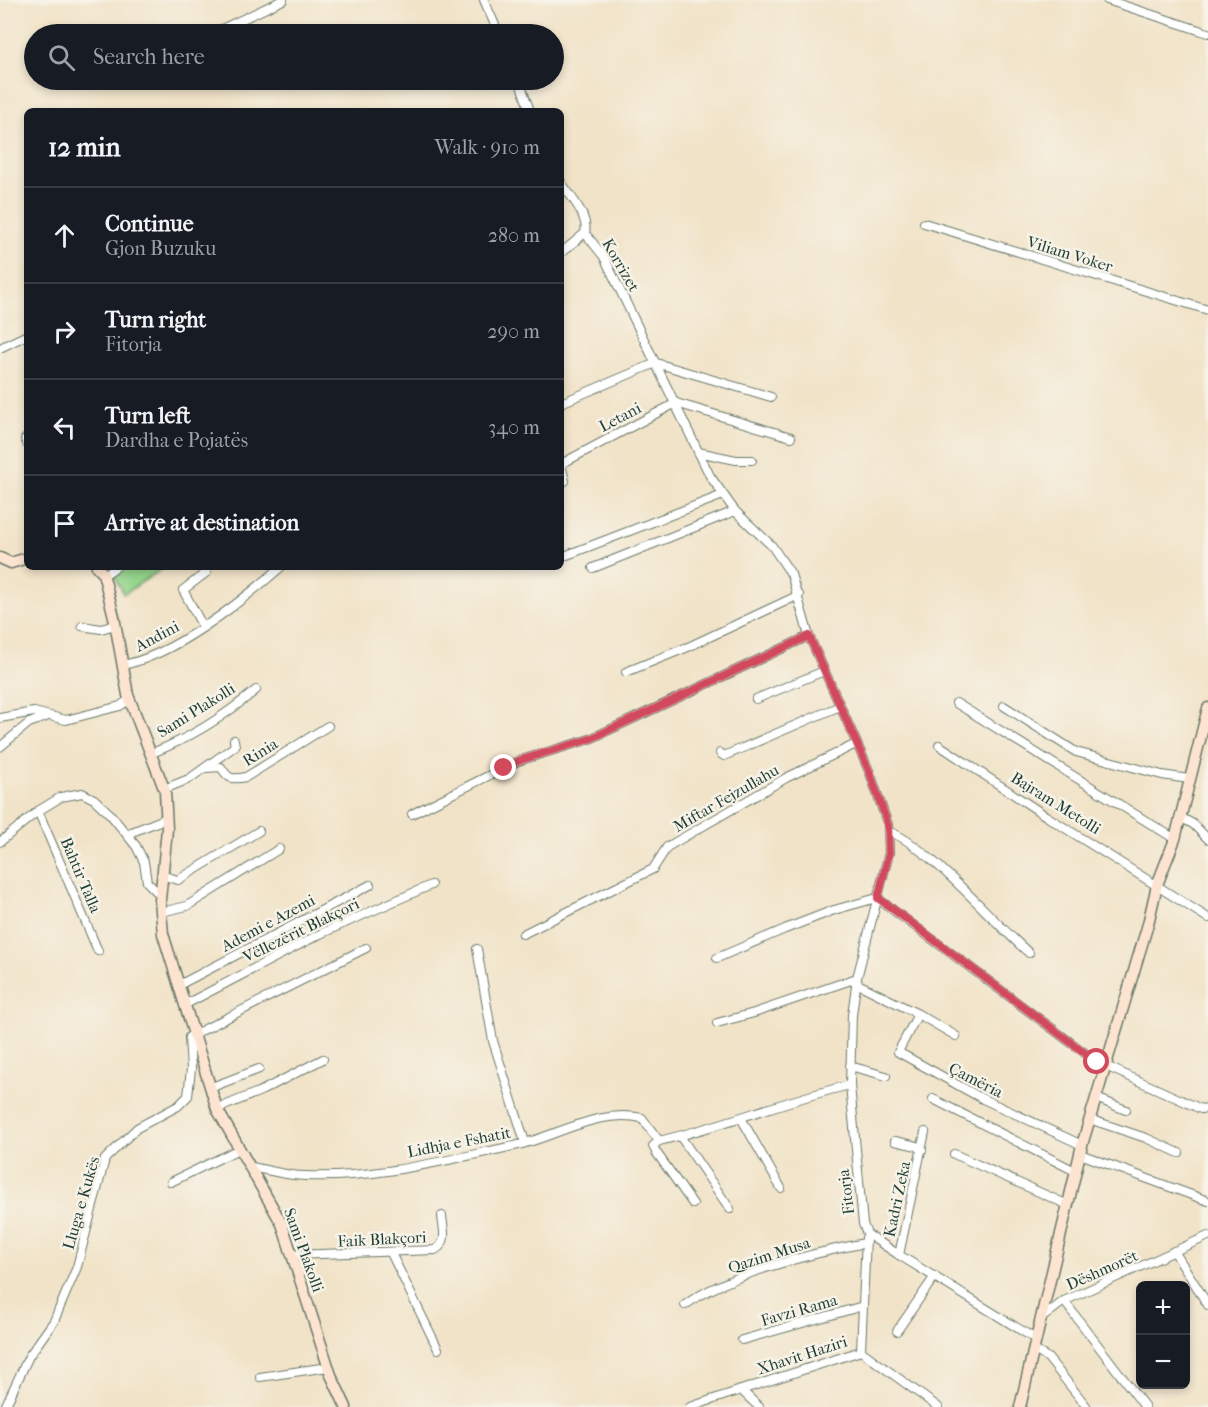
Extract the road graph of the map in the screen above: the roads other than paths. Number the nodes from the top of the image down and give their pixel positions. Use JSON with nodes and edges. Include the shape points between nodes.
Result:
{"nodes":[{"id":1,"x":283,"y":0,"type":"edge"},
{"id":2,"x":484,"y":0,"type":"edge"},
{"id":3,"x":1107,"y":0,"type":"edge"},
{"id":4,"x":232,"y":24,"type":"edge"},
{"id":5,"x":495,"y":24,"type":"edge"},
{"id":6,"x":1208,"y":33,"type":"edge"},
{"id":7,"x":523,"y":90,"type":"edge"},
{"id":8,"x":529,"y":108,"type":"edge"},
{"id":9,"x":564,"y":187,"type":"edge"},
{"id":10,"x":924,"y":223,"type":"dead end"},
{"id":11,"x":585,"y":233,"type":"junction"},
{"id":12,"x":564,"y":251,"type":"edge"},
{"id":13,"x":1208,"y":310,"type":"edge"},
{"id":14,"x":24,"y":336,"type":"edge"},
{"id":15,"x":0,"y":348,"type":"edge"},
{"id":16,"x":656,"y":363,"type":"junction"},
{"id":17,"x":771,"y":397,"type":"dead end"},
{"id":18,"x":564,"y":401,"type":"edge"},
{"id":19,"x":676,"y":403,"type":"junction"},
{"id":20,"x":791,"y":438,"type":"dead end"},
{"id":21,"x":698,"y":452,"type":"junction"},
{"id":22,"x":752,"y":460,"type":"dead end"},
{"id":23,"x":564,"y":462,"type":"edge"},
{"id":24,"x":564,"y":477,"type":"edge"},
{"id":25,"x":565,"y":481,"type":"dead end"},
{"id":26,"x":723,"y":495,"type":"junction"},
{"id":27,"x":735,"y":511,"type":"junction"},
{"id":28,"x":567,"y":555,"type":"dead end"},
{"id":29,"x":0,"y":558,"type":"edge"},
{"id":30,"x":24,"y":559,"type":"edge"},
{"id":31,"x":593,"y":568,"type":"dead end"},
{"id":32,"x":277,"y":570,"type":"edge"},
{"id":33,"x":100,"y":571,"type":"edge"},
{"id":34,"x":207,"y":572,"type":"dead end"},
{"id":35,"x":798,"y":595,"type":"junction"},
{"id":36,"x":82,"y":626,"type":"dead end"},
{"id":37,"x":115,"y":626,"type":"junction"},
{"id":38,"x":203,"y":627,"type":"junction"},
{"id":39,"x":809,"y":636,"type":"junction"},
{"id":40,"x":122,"y":665,"type":"junction"},
{"id":41,"x":824,"y":671,"type":"junction"},
{"id":42,"x":626,"y":672,"type":"dead end"},
{"id":43,"x":256,"y":690,"type":"dead end"},
{"id":44,"x":130,"y":699,"type":"junction"},
{"id":45,"x":756,"y":699,"type":"dead end"},
{"id":46,"x":956,"y":703,"type":"dead end"},
{"id":47,"x":840,"y":706,"type":"junction"},
{"id":48,"x":1004,"y":706,"type":"dead end"},
{"id":49,"x":1208,"y":708,"type":"edge"},
{"id":50,"x":47,"y":716,"type":"junction"},
{"id":51,"x":0,"y":718,"type":"edge"},
{"id":52,"x":328,"y":726,"type":"dead end"},
{"id":53,"x":234,"y":740,"type":"dead end"},
{"id":54,"x":856,"y":744,"type":"junction"},
{"id":55,"x":939,"y":745,"type":"dead end"},
{"id":56,"x":0,"y":747,"type":"edge"},
{"id":57,"x":152,"y":753,"type":"junction"},
{"id":58,"x":720,"y":753,"type":"dead end"},
{"id":59,"x":206,"y":768,"type":"junction"},
{"id":60,"x":1189,"y":779,"type":"junction"},
{"id":61,"x":164,"y":789,"type":"junction"},
{"id":62,"x":38,"y":811,"type":"junction"},
{"id":63,"x":412,"y":814,"type":"dead end"},
{"id":64,"x":1180,"y":817,"type":"junction"},
{"id":65,"x":167,"y":818,"type":"junction"},
{"id":66,"x":259,"y":831,"type":"dead end"},
{"id":67,"x":889,"y":832,"type":"junction"},
{"id":68,"x":129,"y":838,"type":"junction"},
{"id":69,"x":1175,"y":839,"type":"junction"},
{"id":70,"x":1208,"y":839,"type":"edge"},
{"id":71,"x":0,"y":842,"type":"edge"},
{"id":72,"x":279,"y":849,"type":"dead end"},
{"id":73,"x":161,"y":875,"type":"junction"},
{"id":74,"x":370,"y":885,"type":"dead end"},
{"id":75,"x":431,"y":885,"type":"dead end"},
{"id":76,"x":1157,"y":885,"type":"junction"},
{"id":77,"x":160,"y":895,"type":"junction"},
{"id":78,"x":878,"y":898,"type":"junction"},
{"id":79,"x":161,"y":912,"type":"junction"},
{"id":80,"x":1208,"y":918,"type":"edge"},
{"id":81,"x":522,"y":934,"type":"dead end"},
{"id":82,"x":366,"y":948,"type":"dead end"},
{"id":83,"x":477,"y":950,"type":"dead end"},
{"id":84,"x":98,"y":951,"type":"dead end"},
{"id":85,"x":1029,"y":953,"type":"dead end"},
{"id":86,"x":717,"y":958,"type":"dead end"},
{"id":87,"x":857,"y":981,"type":"junction"},
{"id":88,"x":179,"y":985,"type":"junction"},
{"id":89,"x":186,"y":1004,"type":"junction"},
{"id":90,"x":918,"y":1014,"type":"junction"},
{"id":91,"x":717,"y":1023,"type":"dead end"},
{"id":92,"x":195,"y":1034,"type":"junction"},
{"id":93,"x":956,"y":1036,"type":"dead end"},
{"id":94,"x":323,"y":1059,"type":"dead end"},
{"id":95,"x":1105,"y":1065,"type":"junction"},
{"id":96,"x":850,"y":1066,"type":"junction"},
{"id":97,"x":259,"y":1069,"type":"dead end"},
{"id":98,"x":886,"y":1076,"type":"dead end"},
{"id":99,"x":850,"y":1085,"type":"junction"},
{"id":100,"x":212,"y":1087,"type":"junction"},
{"id":101,"x":1096,"y":1098,"type":"junction"},
{"id":102,"x":933,"y":1099,"type":"dead end"},
{"id":103,"x":1208,"y":1108,"type":"edge"},
{"id":104,"x":218,"y":1109,"type":"junction"},
{"id":105,"x":1126,"y":1110,"type":"dead end"},
{"id":106,"x":741,"y":1118,"type":"junction"},
{"id":107,"x":1089,"y":1119,"type":"junction"},
{"id":108,"x":925,"y":1132,"type":"dead end"},
{"id":109,"x":680,"y":1136,"type":"junction"},
{"id":110,"x":658,"y":1141,"type":"junction"},
{"id":111,"x":895,"y":1141,"type":"dead end"},
{"id":112,"x":525,"y":1142,"type":"junction"},
{"id":113,"x":239,"y":1149,"type":"junction"},
{"id":114,"x":1081,"y":1149,"type":"junction"},
{"id":115,"x":922,"y":1150,"type":"junction"},
{"id":116,"x":1179,"y":1153,"type":"dead end"},
{"id":117,"x":954,"y":1154,"type":"dead end"},
{"id":118,"x":251,"y":1167,"type":"junction"},
{"id":119,"x":1075,"y":1171,"type":"junction"},
{"id":120,"x":171,"y":1182,"type":"dead end"},
{"id":121,"x":781,"y":1188,"type":"dead end"},
{"id":122,"x":1208,"y":1201,"type":"edge"},
{"id":123,"x":693,"y":1204,"type":"dead end"},
{"id":124,"x":1068,"y":1205,"type":"junction"},
{"id":125,"x":730,"y":1209,"type":"dead end"},
{"id":126,"x":441,"y":1216,"type":"dead end"},
{"id":127,"x":867,"y":1234,"type":"junction"},
{"id":128,"x":1208,"y":1236,"type":"edge"},
{"id":129,"x":865,"y":1242,"type":"junction"},
{"id":130,"x":1174,"y":1251,"type":"junction"},
{"id":131,"x":391,"y":1253,"type":"junction"},
{"id":132,"x":292,"y":1255,"type":"junction"},
{"id":133,"x":899,"y":1255,"type":"junction"},
{"id":134,"x":935,"y":1276,"type":"junction"},
{"id":135,"x":1064,"y":1301,"type":"junction"},
{"id":136,"x":685,"y":1305,"type":"dead end"},
{"id":137,"x":1208,"y":1305,"type":"edge"},
{"id":138,"x":863,"y":1306,"type":"junction"},
{"id":139,"x":1042,"y":1317,"type":"junction"},
{"id":140,"x":897,"y":1331,"type":"dead end"},
{"id":141,"x":742,"y":1340,"type":"dead end"},
{"id":142,"x":1036,"y":1345,"type":"junction"},
{"id":143,"x":438,"y":1349,"type":"dead end"},
{"id":144,"x":861,"y":1351,"type":"junction"},
{"id":145,"x":328,"y":1367,"type":"junction"},
{"id":146,"x":260,"y":1377,"type":"dead end"},
{"id":147,"x":741,"y":1390,"type":"junction"},
{"id":148,"x":5,"y":1407,"type":"edge"},
{"id":149,"x":346,"y":1407,"type":"edge"},
{"id":150,"x":690,"y":1407,"type":"edge"},
{"id":151,"x":759,"y":1407,"type":"edge"},
{"id":152,"x":938,"y":1407,"type":"edge"},
{"id":153,"x":1020,"y":1407,"type":"edge"},
{"id":154,"x":1087,"y":1407,"type":"edge"},
{"id":155,"x":1145,"y":1407,"type":"edge"}],
"edges":[{"from":1,"to":4,"type":"street"},
{"from":2,"to":5,"type":"street"},
{"from":3,"to":6,"type":"street"},
{"from":7,"to":8,"type":"street"},
{"from":9,"to":11,"type":"street","name":"Korrizet","via":[[582,214],[587,226]]},
{"from":10,"to":13,"type":"street","name":"Viliam Voker"},
{"from":11,"to":12,"type":"street"},
{"from":11,"to":16,"type":"street","name":"Korrizet","via":[[604,257]]},
{"from":14,"to":15,"type":"street"},
{"from":16,"to":17,"type":"street"},
{"from":16,"to":18,"type":"street"},
{"from":16,"to":19,"type":"street","name":"Korrizet"},
{"from":19,"to":20,"type":"street"},
{"from":19,"to":21,"type":"street","name":"Korrizet"},
{"from":19,"to":23,"type":"street","name":"Letani"},
{"from":21,"to":22,"type":"street"},
{"from":21,"to":26,"type":"street","name":"Korrizet"},
{"from":24,"to":25,"type":"street","name":"Letani"},
{"from":26,"to":27,"type":"street","name":"Korrizet"},
{"from":26,"to":28,"type":"street"},
{"from":27,"to":31,"type":"street"},
{"from":27,"to":35,"type":"street","name":"Korrizet","via":[[772,546]]},
{"from":29,"to":30,"type":"street","via":[[11,563]]},
{"from":32,"to":38,"type":"street","name":"Andini"},
{"from":33,"to":37,"type":"street","name":"Sami Plakolli"},
{"from":34,"to":38,"type":"street","name":"Andini","via":[[183,590]]},
{"from":35,"to":39,"type":"street","name":"Korrizet"},
{"from":35,"to":42,"type":"street"},
{"from":36,"to":37,"type":"street"},
{"from":37,"to":40,"type":"street","name":"Sami Plakolli"},
{"from":38,"to":40,"type":"street","name":"Andini","via":[[138,662]]},
{"from":39,"to":41,"type":"street","name":"Fitorja"},
{"from":39,"to":63,"type":"street","via":[[590,739],[518,761]]},
{"from":40,"to":44,"type":"street","name":"Sami Plakolli"},
{"from":41,"to":45,"type":"street"},
{"from":41,"to":47,"type":"street","name":"Fitorja"},
{"from":43,"to":57,"type":"street","name":"Sami Plakolli","via":[[220,716]]},
{"from":44,"to":50,"type":"street","via":[[120,706],[66,720]]},
{"from":44,"to":57,"type":"street","name":"Sami Plakolli"},
{"from":46,"to":69,"type":"street"},
{"from":47,"to":54,"type":"street","name":"Fitorja"},
{"from":47,"to":58,"type":"street","via":[[724,756]]},
{"from":48,"to":60,"type":"street","via":[[1076,752]]},
{"from":49,"to":60,"type":"street"},
{"from":50,"to":51,"type":"street","via":[[28,712]]},
{"from":50,"to":56,"type":"street","via":[[29,723]]},
{"from":52,"to":59,"type":"street","name":"Rinia","via":[[246,777],[234,780],[221,767]]},
{"from":53,"to":59,"type":"street","name":"Rinia","via":[[235,746]]},
{"from":54,"to":67,"type":"street","name":"Fitorja","via":[[880,798]]},
{"from":54,"to":81,"type":"street","name":"Miftar Fejzullahu","via":[[786,778],[667,847],[653,869]]},
{"from":55,"to":76,"type":"street","name":"Bajram Metolli"},
{"from":57,"to":61,"type":"street","name":"Sami Plakolli"},
{"from":59,"to":61,"type":"street","name":"Rinia","via":[[178,786]]},
{"from":60,"to":64,"type":"street"},
{"from":61,"to":65,"type":"street","name":"Sami Plakolli"},
{"from":62,"to":68,"type":"street","via":[[61,796],[82,793],[94,800]]},
{"from":62,"to":71,"type":"street"},
{"from":62,"to":84,"type":"street","name":"Bahtir Talla"},
{"from":64,"to":69,"type":"street"},
{"from":64,"to":70,"type":"street","via":[[1194,824]]},
{"from":65,"to":68,"type":"street","via":[[132,832]]},
{"from":65,"to":73,"type":"street","name":"Sami Plakolli"},
{"from":66,"to":73,"type":"street","via":[[178,880]]},
{"from":67,"to":78,"type":"street","name":"Fitorja","via":[[889,853]]},
{"from":67,"to":85,"type":"street","via":[[928,858]]},
{"from":68,"to":77,"type":"street","via":[[141,854],[147,882]]},
{"from":69,"to":76,"type":"street"},
{"from":72,"to":79,"type":"street","via":[[187,906]]},
{"from":73,"to":77,"type":"street","name":"Sami Plakolli"},
{"from":74,"to":88,"type":"street","name":"Ademi e Azemi"},
{"from":75,"to":89,"type":"street","name":"Vëllezërit Blakçori","via":[[347,921]]},
{"from":76,"to":80,"type":"street","name":"Bajram Metolli"},
{"from":76,"to":95,"type":"street"},
{"from":77,"to":79,"type":"street","name":"Sami Plakolli"},
{"from":78,"to":86,"type":"street","via":[[785,928]]},
{"from":78,"to":87,"type":"street","name":"Fitorja"},
{"from":78,"to":95,"type":"street"},
{"from":79,"to":88,"type":"street","name":"Sami Plakolli"},
{"from":82,"to":92,"type":"street"},
{"from":83,"to":112,"type":"street","via":[[493,1041]]},
{"from":87,"to":90,"type":"street","name":"Çamëria"},
{"from":87,"to":91,"type":"street"},
{"from":87,"to":96,"type":"street","name":"Fitorja"},
{"from":88,"to":89,"type":"street","name":"Sami Plakolli"},
{"from":89,"to":92,"type":"street","name":"Sami Plakolli"},
{"from":90,"to":93,"type":"street","name":"Çamëria"},
{"from":90,"to":114,"type":"street","name":"Çamëria","via":[[898,1052],[901,1055]]},
{"from":92,"to":100,"type":"street","name":"Sami Plakolli"},
{"from":92,"to":148,"type":"street","name":"Lluga e Kukës","via":[[189,1037],[188,1096],[178,1106],[136,1128],[105,1159],[77,1267],[54,1321],[29,1356]]},
{"from":94,"to":104,"type":"street"},
{"from":95,"to":101,"type":"street"},
{"from":95,"to":103,"type":"street","via":[[1201,1109]]},
{"from":96,"to":98,"type":"street"},
{"from":96,"to":99,"type":"street","name":"Fitorja"},
{"from":97,"to":100,"type":"street"},
{"from":99,"to":106,"type":"street","via":[[812,1093]]},
{"from":99,"to":127,"type":"street","name":"Fitorja","via":[[856,1172]]},
{"from":100,"to":104,"type":"street","name":"Sami Plakolli"},
{"from":101,"to":105,"type":"street"},
{"from":101,"to":107,"type":"street"},
{"from":102,"to":119,"type":"street"},
{"from":104,"to":113,"type":"street","name":"Sami Plakolli"},
{"from":106,"to":109,"type":"street"},
{"from":106,"to":121,"type":"street"},
{"from":107,"to":114,"type":"street"},
{"from":107,"to":116,"type":"street"},
{"from":108,"to":115,"type":"street","name":"Kadri Zeka"},
{"from":109,"to":110,"type":"street"},
{"from":109,"to":125,"type":"street"},
{"from":110,"to":112,"type":"street","name":"Lidhja e Fshatit","via":[[642,1118],[620,1117],[582,1122]]},
{"from":110,"to":123,"type":"street","name":"Lidhja e Fshatit","via":[[653,1146],[656,1152]]},
{"from":111,"to":115,"type":"street","name":"Kadri Zeka"},
{"from":112,"to":118,"type":"street","name":"Lidhja e Fshatit","via":[[376,1172],[333,1176],[303,1176]]},
{"from":113,"to":118,"type":"street","name":"Sami Plakolli"},
{"from":113,"to":120,"type":"street"},
{"from":114,"to":119,"type":"street"},
{"from":114,"to":122,"type":"street"},
{"from":115,"to":133,"type":"street","name":"Kadri Zeka"},
{"from":117,"to":124,"type":"street"},
{"from":118,"to":132,"type":"street","name":"Sami Plakolli","via":[[282,1224]]},
{"from":119,"to":124,"type":"street"},
{"from":124,"to":139,"type":"street"},
{"from":126,"to":131,"type":"street","name":"Faik Blakçori","via":[[445,1238],[440,1247]]},
{"from":127,"to":129,"type":"street"},
{"from":127,"to":133,"type":"street","name":"Fitorja"},
{"from":128,"to":130,"type":"street","name":"Dëshmorët"},
{"from":129,"to":136,"type":"street","name":"Qazim Musa","via":[[801,1258],[707,1290]]},
{"from":129,"to":138,"type":"street"},
{"from":130,"to":135,"type":"street","name":"Dëshmorët"},
{"from":130,"to":137,"type":"street"},
{"from":131,"to":132,"type":"street","name":"Faik Blakçori"},
{"from":131,"to":143,"type":"street"},
{"from":132,"to":145,"type":"street","name":"Sami Plakolli"},
{"from":133,"to":134,"type":"street","name":"Fitorja"},
{"from":134,"to":140,"type":"street"},
{"from":134,"to":142,"type":"street","name":"Fitorja"},
{"from":135,"to":139,"type":"street","name":"Dëshmorët"},
{"from":135,"to":155,"type":"street"},
{"from":138,"to":141,"type":"street","name":"Favzi Rama"},
{"from":138,"to":144,"type":"street"},
{"from":139,"to":142,"type":"street"},
{"from":142,"to":153,"type":"street"},
{"from":142,"to":154,"type":"street","name":"Fitorja"},
{"from":144,"to":147,"type":"street","name":"Xhavit Haziri"},
{"from":144,"to":152,"type":"street"},
{"from":145,"to":146,"type":"street"},
{"from":145,"to":149,"type":"street","name":"Sami Plakolli"},
{"from":147,"to":150,"type":"street"},
{"from":147,"to":151,"type":"street","name":"Xhavit Haziri"}]}
